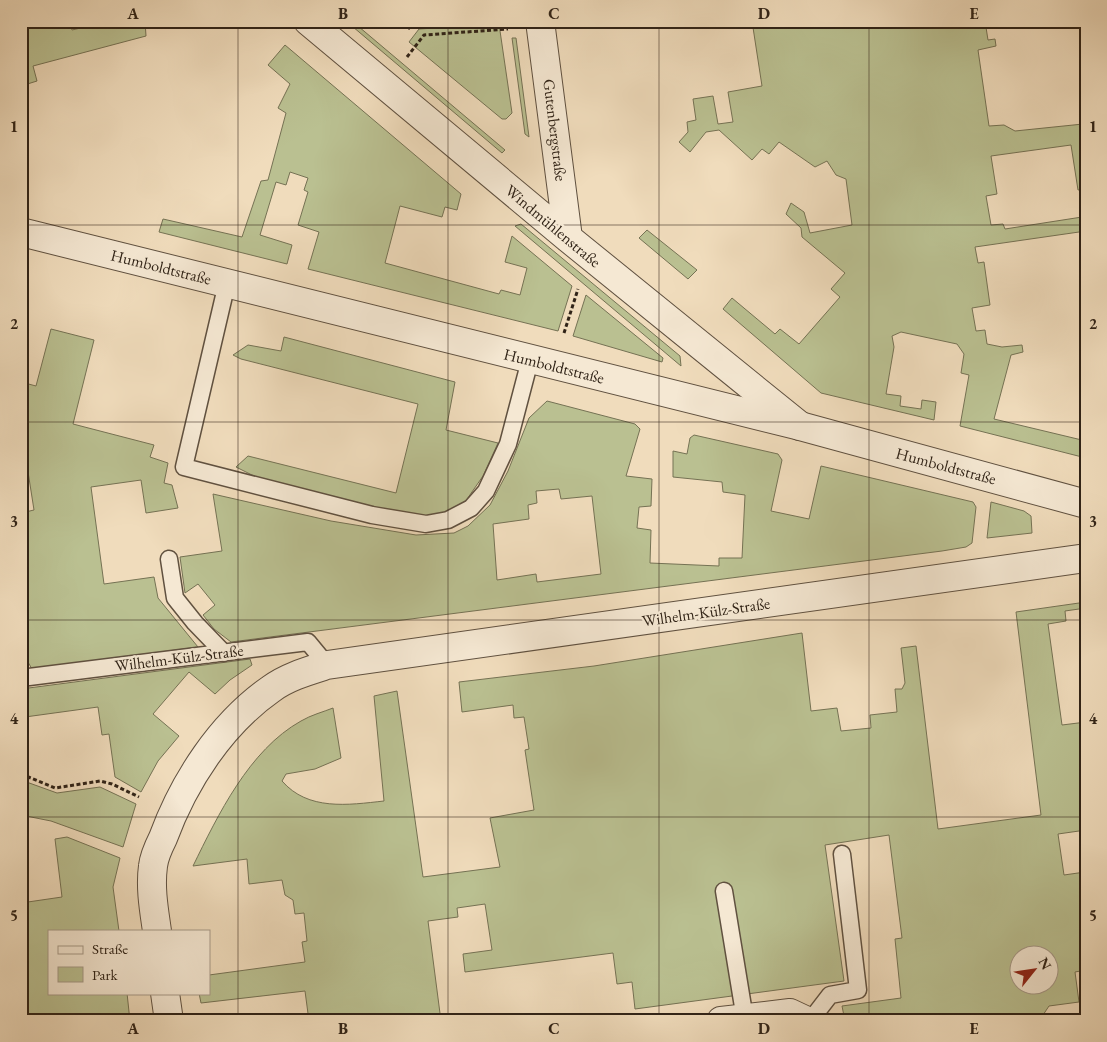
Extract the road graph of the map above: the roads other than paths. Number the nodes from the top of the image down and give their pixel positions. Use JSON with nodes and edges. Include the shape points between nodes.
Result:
{"nodes":[{"id":1,"x":308,"y":21,"type":"edge"},
{"id":2,"x":541,"y":24,"type":"edge"},
{"id":3,"x":21,"y":232,"type":"edge"},
{"id":4,"x":568,"y":238,"type":"junction"},
{"id":5,"x":227,"y":283,"type":"junction"},
{"id":6,"x":530,"y":360,"type":"junction"},
{"id":7,"x":800,"y":426,"type":"junction"},
{"id":8,"x":1086,"y":504,"type":"edge"},
{"id":9,"x":1086,"y":558,"type":"edge"},
{"id":10,"x":169,"y":559,"type":"dead end"},
{"id":11,"x":224,"y":653,"type":"junction"},
{"id":12,"x":327,"y":664,"type":"junction"},
{"id":13,"x":21,"y":678,"type":"edge"},
{"id":14,"x":842,"y":854,"type":"dead end"},
{"id":15,"x":724,"y":891,"type":"dead end"},
{"id":16,"x":157,"y":930,"type":"edge"},
{"id":17,"x":165,"y":994,"type":"edge"},
{"id":18,"x":733,"y":1020,"type":"edge"},
{"id":19,"x":169,"y":1021,"type":"edge"},
{"id":20,"x":809,"y":1021,"type":"edge"}],
"edges":[{"from":1,"to":4,"type":"street","name":"Windmühlenstraße"},
{"from":2,"to":4,"type":"street","name":"Gutenbergstraße"},
{"from":3,"to":5,"type":"street","name":"Humboldtstraße"},
{"from":4,"to":7,"type":"street","name":"Windmühlenstraße"},
{"from":5,"to":6,"type":"street","name":"Humboldtstraße"},
{"from":5,"to":6,"type":"lane","via":[[184,467],[363,512],[426,524],[448,520],[471,508],[486,492],[508,444]]},
{"from":6,"to":7,"type":"street","name":"Humboldtstraße"},
{"from":7,"to":8,"type":"street","name":"Humboldtstraße"},
{"from":9,"to":12,"type":"street","name":"Wilhelm-Külz-Straße"},
{"from":10,"to":11,"type":"lane","via":[[175,598]]},
{"from":11,"to":12,"type":"lane","name":"Wilhelm-Külz-Straße","via":[[308,642]]},
{"from":11,"to":13,"type":"lane","name":"Wilhelm-Külz-Straße"},
{"from":12,"to":16,"type":"street","name":"Wilhelm-Külz-Straße","via":[[273,687],[251,704],[229,726],[186,788],[152,865]]},
{"from":14,"to":20,"type":"lane","via":[[858,990],[830,995]]},
{"from":15,"to":18,"type":"lane"},
{"from":17,"to":19,"type":"street"},
{"from":18,"to":20,"type":"street","via":[[790,1013]]}]}
